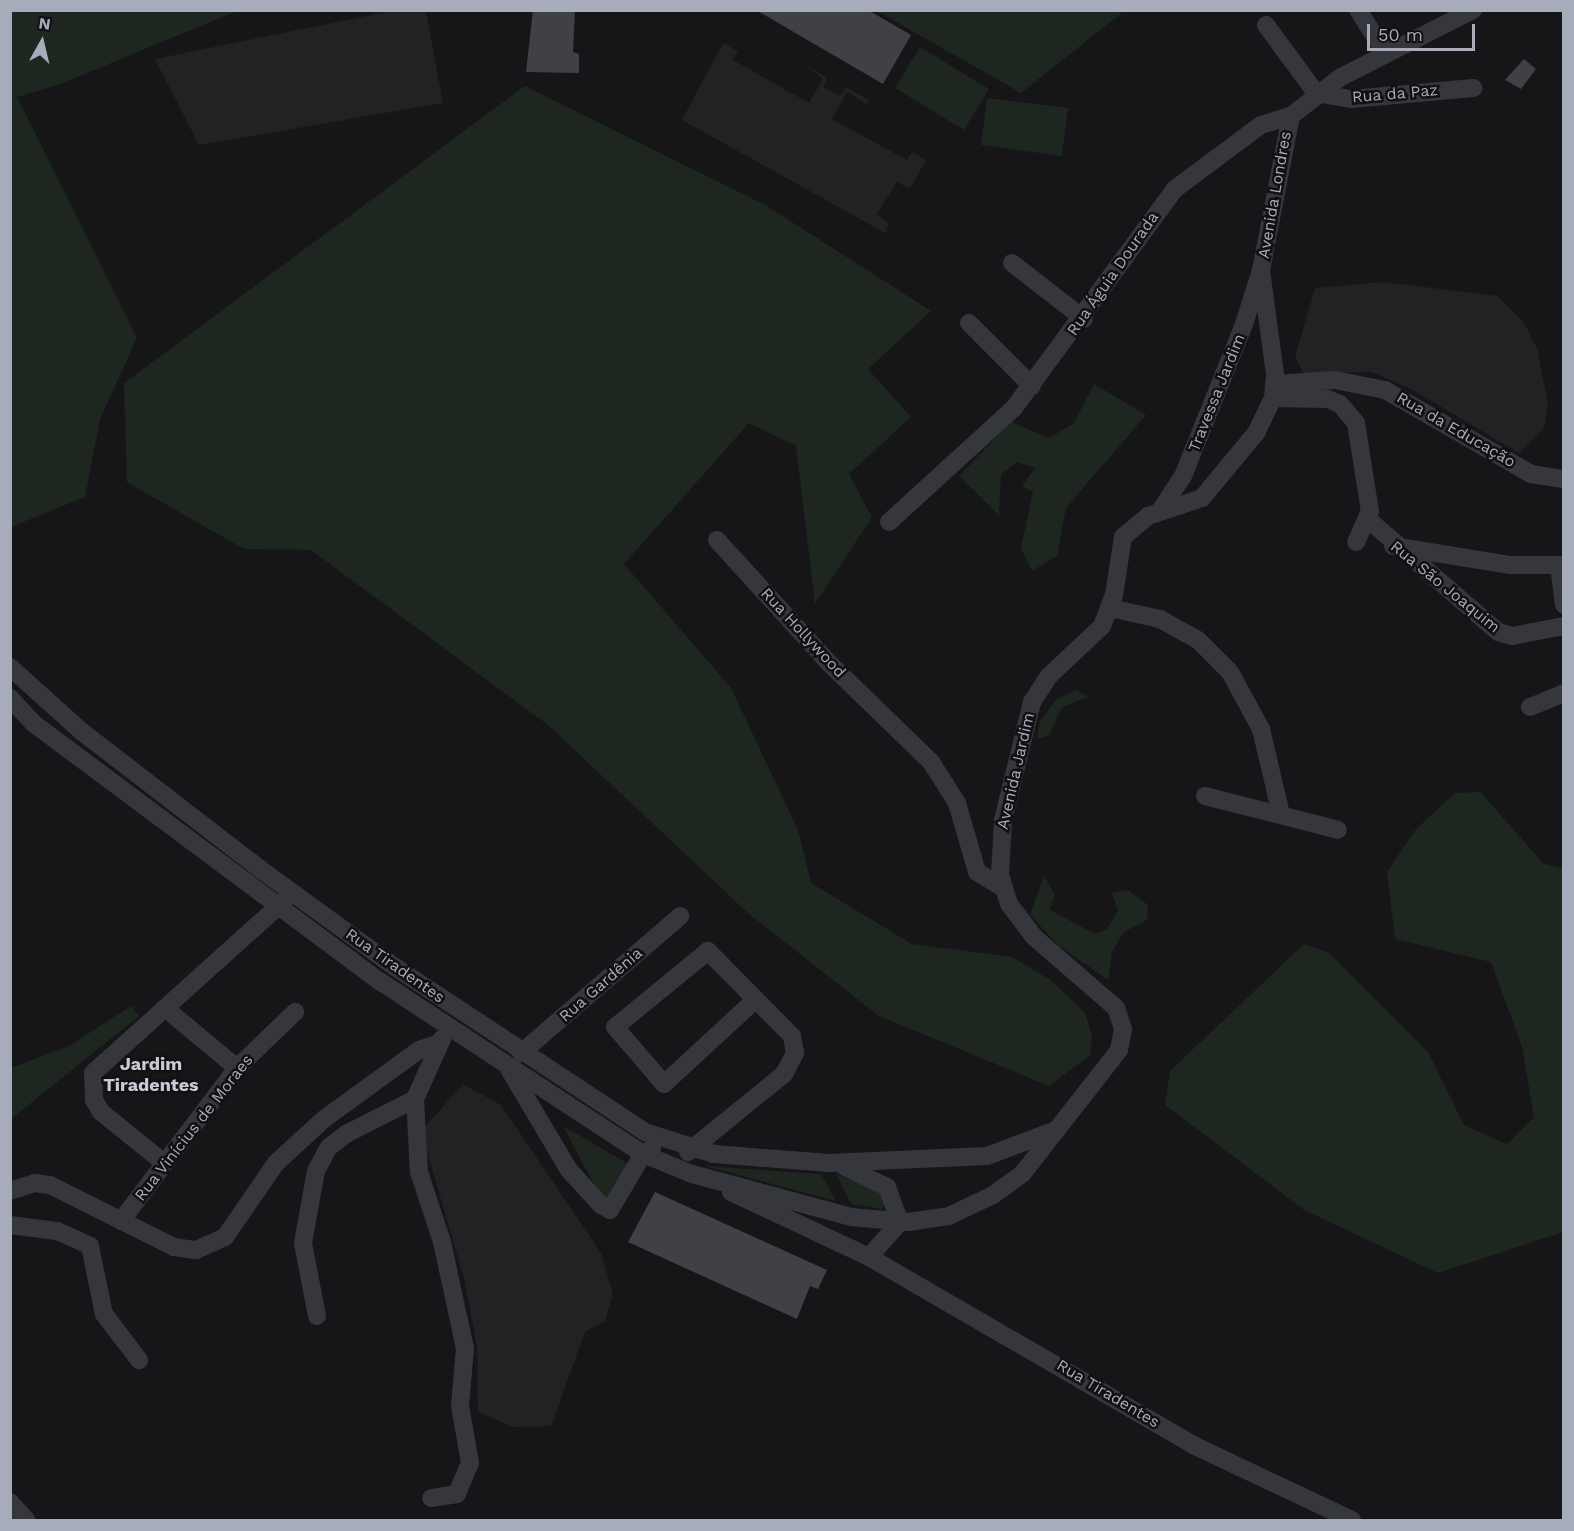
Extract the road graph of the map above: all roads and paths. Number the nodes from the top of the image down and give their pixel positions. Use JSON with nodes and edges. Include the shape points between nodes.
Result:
{"nodes":[{"id":1,"x":1358,"y":10,"type":"edge"},
{"id":2,"x":1462,"y":13,"type":"edge"},
{"id":3,"x":1266,"y":25,"type":"dead end"},
{"id":4,"x":1386,"y":54,"type":"junction"},
{"id":5,"x":1474,"y":88,"type":"dead end"},
{"id":6,"x":1316,"y":93,"type":"junction"},
{"id":7,"x":1292,"y":116,"type":"junction"},
{"id":8,"x":1011,"y":263,"type":"dead end"},
{"id":9,"x":1261,"y":270,"type":"junction"},
{"id":10,"x":1084,"y":319,"type":"junction"},
{"id":11,"x":969,"y":323,"type":"dead end"},
{"id":12,"x":1244,"y":324,"type":"junction"},
{"id":13,"x":1269,"y":331,"type":"junction"},
{"id":14,"x":1032,"y":386,"type":"junction"},
{"id":15,"x":1274,"y":391,"type":"junction"},
{"id":16,"x":1563,"y":479,"type":"edge"},
{"id":17,"x":1176,"y":488,"type":"junction"},
{"id":18,"x":1186,"y":505,"type":"junction"},
{"id":19,"x":1160,"y":511,"type":"junction"},
{"id":20,"x":1370,"y":521,"type":"junction"},
{"id":21,"x":889,"y":522,"type":"dead end"},
{"id":22,"x":717,"y":540,"type":"dead end"},
{"id":23,"x":1356,"y":542,"type":"dead end"},
{"id":24,"x":1393,"y":546,"type":"junction"},
{"id":25,"x":1563,"y":605,"type":"edge"},
{"id":26,"x":1110,"y":608,"type":"junction"},
{"id":27,"x":1563,"y":626,"type":"edge"},
{"id":28,"x":10,"y":667,"type":"edge"},
{"id":29,"x":1563,"y":693,"type":"edge"},
{"id":30,"x":10,"y":698,"type":"edge"},
{"id":31,"x":1530,"y":707,"type":"dead end"},
{"id":32,"x":1205,"y":796,"type":"dead end"},
{"id":33,"x":1281,"y":814,"type":"junction"},
{"id":34,"x":1338,"y":830,"type":"dead end"},
{"id":35,"x":250,"y":862,"type":"junction"},
{"id":36,"x":236,"y":878,"type":"junction"},
{"id":37,"x":1002,"y":887,"type":"junction"},
{"id":38,"x":293,"y":893,"type":"junction"},
{"id":39,"x":277,"y":907,"type":"junction"},
{"id":40,"x":680,"y":916,"type":"dead end"},
{"id":41,"x":755,"y":1000,"type":"junction"},
{"id":42,"x":165,"y":1008,"type":"junction"},
{"id":43,"x":295,"y":1012,"type":"dead end"},
{"id":44,"x":448,"y":1026,"type":"junction"},
{"id":45,"x":439,"y":1043,"type":"junction"},
{"id":46,"x":522,"y":1053,"type":"junction"},
{"id":47,"x":507,"y":1065,"type":"junction"},
{"id":48,"x":237,"y":1068,"type":"junction"},
{"id":49,"x":415,"y":1099,"type":"junction"},
{"id":50,"x":624,"y":1121,"type":"junction"},
{"id":51,"x":727,"y":1125,"type":"junction"},
{"id":52,"x":1058,"y":1129,"type":"junction"},
{"id":53,"x":693,"y":1150,"type":"junction"},
{"id":54,"x":643,"y":1154,"type":"junction"},
{"id":55,"x":729,"y":1155,"type":"junction"},
{"id":56,"x":163,"y":1162,"type":"junction"},
{"id":57,"x":829,"y":1163,"type":"junction"},
{"id":58,"x":692,"y":1174,"type":"junction"},
{"id":59,"x":10,"y":1191,"type":"edge"},
{"id":60,"x":121,"y":1221,"type":"junction"},
{"id":61,"x":900,"y":1222,"type":"junction"},
{"id":62,"x":10,"y":1225,"type":"edge"},
{"id":63,"x":869,"y":1257,"type":"junction"},
{"id":64,"x":317,"y":1316,"type":"dead end"},
{"id":65,"x":139,"y":1360,"type":"dead end"},
{"id":66,"x":431,"y":1498,"type":"dead end"},
{"id":67,"x":10,"y":1502,"type":"edge"},
{"id":68,"x":26,"y":1521,"type":"edge"},
{"id":69,"x":1352,"y":1521,"type":"edge"}],
"edges":[{"from":1,"to":4,"type":"street"},
{"from":2,"to":4,"type":"street","name":"Avenida Londres"},
{"from":3,"to":6,"type":"street"},
{"from":4,"to":6,"type":"street","name":"Avenida Londres"},
{"from":5,"to":6,"type":"street","name":"Rua da Paz","via":[[1351,99]]},
{"from":6,"to":7,"type":"street","name":"Avenida Londres"},
{"from":7,"to":9,"type":"street","name":"Avenida Londres"},
{"from":7,"to":10,"type":"street","name":"Rua Águia Dourada","via":[[1261,125],[1175,189],[1129,247]]},
{"from":8,"to":10,"type":"street"},
{"from":9,"to":12,"type":"street","name":"Travessa Jardim"},
{"from":9,"to":13,"type":"street"},
{"from":10,"to":14,"type":"street","name":"Rua Águia Dourada"},
{"from":11,"to":14,"type":"street"},
{"from":12,"to":13,"type":"street","via":[[1262,324]]},
{"from":12,"to":17,"type":"street","name":"Travessa Jardim"},
{"from":13,"to":15,"type":"street"},
{"from":14,"to":21,"type":"street","name":"Rua Águia Dourada","via":[[981,441]]},
{"from":15,"to":16,"type":"street","name":"Rua da Educação","via":[[1335,380],[1385,390],[1531,474]]},
{"from":15,"to":18,"type":"street","name":"Avenida Jardim","via":[[1256,433],[1222,479]]},
{"from":15,"to":20,"type":"street","via":[[1328,399],[1350,413],[1363,446]]},
{"from":17,"to":18,"type":"street","via":[[1178,500]]},
{"from":17,"to":19,"type":"street","name":"Travessa Jardim"},
{"from":18,"to":19,"type":"street","name":"Avenida Jardim"},
{"from":19,"to":26,"type":"street","name":"Avenida Jardim","via":[[1123,537]]},
{"from":20,"to":23,"type":"street"},
{"from":20,"to":24,"type":"street","name":"Rua São Joaquim"},
{"from":22,"to":37,"type":"street","name":"Rua Hollywood","via":[[945,780],[978,872]]},
{"from":24,"to":25,"type":"street","via":[[1510,565],[1560,565]]},
{"from":24,"to":27,"type":"street","name":"Rua São Joaquim","via":[[1497,632],[1512,636]]},
{"from":26,"to":33,"type":"street","via":[[1160,619],[1198,640],[1230,672],[1261,729]]},
{"from":26,"to":37,"type":"street","name":"Avenida Jardim","via":[[1102,626],[1049,676],[1032,702],[1003,820]]},
{"from":28,"to":35,"type":"street","name":"Rua Tiradentes","via":[[81,731]]},
{"from":29,"to":31,"type":"street"},
{"from":30,"to":36,"type":"street","name":"Rua Tiradentes","via":[[33,723]]},
{"from":32,"to":33,"type":"street"},
{"from":33,"to":34,"type":"street"},
{"from":35,"to":36,"type":"street"},
{"from":35,"to":38,"type":"street","name":"Rua Tiradentes"},
{"from":36,"to":39,"type":"street","name":"Rua Tiradentes"},
{"from":37,"to":52,"type":"street","via":[[1034,937],[1104,994],[1123,1022],[1119,1050]]},
{"from":38,"to":39,"type":"street"},
{"from":38,"to":46,"type":"street","name":"Rua Tiradentes"},
{"from":39,"to":42,"type":"street"},
{"from":39,"to":44,"type":"street","name":"Rua Tiradentes"},
{"from":40,"to":46,"type":"street","name":"Rua Gardênia"},
{"from":41,"to":41,"type":"street","via":[[664,1084],[614,1032],[706,951]]},
{"from":41,"to":51,"type":"street","via":[[792,1036],[795,1053],[784,1074]]},
{"from":42,"to":48,"type":"street"},
{"from":42,"to":56,"type":"street","via":[[100,1065],[92,1082],[101,1112]]},
{"from":43,"to":48,"type":"street","name":"Rua Vinícius de Moraes"},
{"from":44,"to":45,"type":"street"},
{"from":44,"to":47,"type":"street","name":"Rua Tiradentes"},
{"from":45,"to":49,"type":"street"},
{"from":45,"to":60,"type":"street","via":[[419,1050],[297,1142],[255,1190],[232,1228],[214,1244],[196,1250],[174,1247]]},
{"from":46,"to":50,"type":"street","name":"Rua Tiradentes"},
{"from":47,"to":54,"type":"street","name":"Rua Tiradentes"},
{"from":47,"to":54,"type":"street","name":"Rua Tiradentes","via":[[579,1185],[610,1210]]},
{"from":48,"to":56,"type":"street","name":"Rua Vinícius de Moraes"},
{"from":49,"to":64,"type":"street","via":[[346,1134],[329,1147],[316,1171],[303,1244]]},
{"from":49,"to":66,"type":"street","via":[[419,1172],[442,1242],[465,1348],[460,1406],[470,1463],[457,1494]]},
{"from":50,"to":53,"type":"street","name":"Rua Tiradentes"},
{"from":50,"to":54,"type":"street"},
{"from":51,"to":53,"type":"street"},
{"from":51,"to":55,"type":"street"},
{"from":52,"to":57,"type":"street","via":[[987,1156]]},
{"from":52,"to":61,"type":"street","via":[[1023,1173],[993,1195],[948,1216]]},
{"from":53,"to":54,"type":"street","via":[[651,1148]]},
{"from":53,"to":55,"type":"street","name":"Rua Tiradentes"},
{"from":54,"to":58,"type":"street","name":"Rua Tiradentes"},
{"from":55,"to":57,"type":"street","name":"Rua Tiradentes"},
{"from":56,"to":60,"type":"street","name":"Rua Vinícius de Moraes"},
{"from":57,"to":61,"type":"street","via":[[887,1187]]},
{"from":58,"to":61,"type":"street","name":"Rua Tiradentes","via":[[845,1216]]},
{"from":58,"to":63,"type":"street","name":"Rua Tiradentes"},
{"from":59,"to":60,"type":"street","via":[[35,1183],[50,1185]]},
{"from":61,"to":63,"type":"street"},
{"from":62,"to":65,"type":"street","via":[[57,1231],[90,1246],[104,1314]]},
{"from":63,"to":69,"type":"street","name":"Rua Tiradentes","via":[[1193,1445]]},
{"from":67,"to":68,"type":"street"}]}
